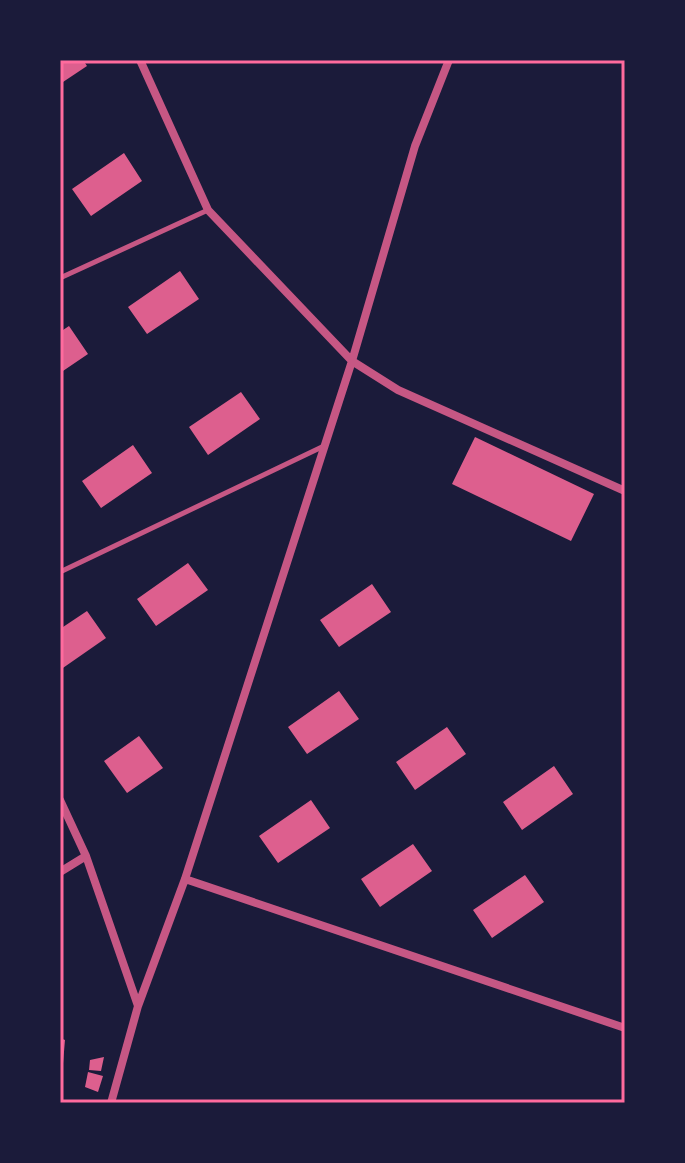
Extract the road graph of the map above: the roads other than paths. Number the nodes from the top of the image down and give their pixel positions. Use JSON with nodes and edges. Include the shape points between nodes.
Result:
{"nodes":[{"id":1,"x":140,"y":60,"type":"edge"},
{"id":2,"x":449,"y":60,"type":"edge"},
{"id":3,"x":208,"y":210,"type":"junction"},
{"id":4,"x":60,"y":278,"type":"edge"},
{"id":5,"x":352,"y":361,"type":"junction"},
{"id":6,"x":325,"y":445,"type":"junction"},
{"id":7,"x":625,"y":491,"type":"edge"},
{"id":8,"x":60,"y":572,"type":"edge"},
{"id":9,"x":60,"y":800,"type":"edge"},
{"id":10,"x":86,"y":856,"type":"junction"},
{"id":11,"x":60,"y":872,"type":"edge"},
{"id":12,"x":185,"y":879,"type":"junction"},
{"id":13,"x":138,"y":1006,"type":"junction"},
{"id":14,"x":625,"y":1028,"type":"edge"},
{"id":15,"x":111,"y":1103,"type":"edge"}],
"edges":[{"from":1,"to":3,"type":"street"},
{"from":2,"to":5,"type":"street","via":[[415,146]]},
{"from":3,"to":4,"type":"lane"},
{"from":3,"to":5,"type":"street"},
{"from":5,"to":6,"type":"street"},
{"from":5,"to":7,"type":"street","via":[[398,390]]},
{"from":6,"to":8,"type":"lane"},
{"from":6,"to":12,"type":"street"},
{"from":9,"to":10,"type":"street"},
{"from":10,"to":11,"type":"street"},
{"from":10,"to":13,"type":"street"},
{"from":12,"to":13,"type":"street"},
{"from":12,"to":14,"type":"street"},
{"from":13,"to":15,"type":"street"}]}
